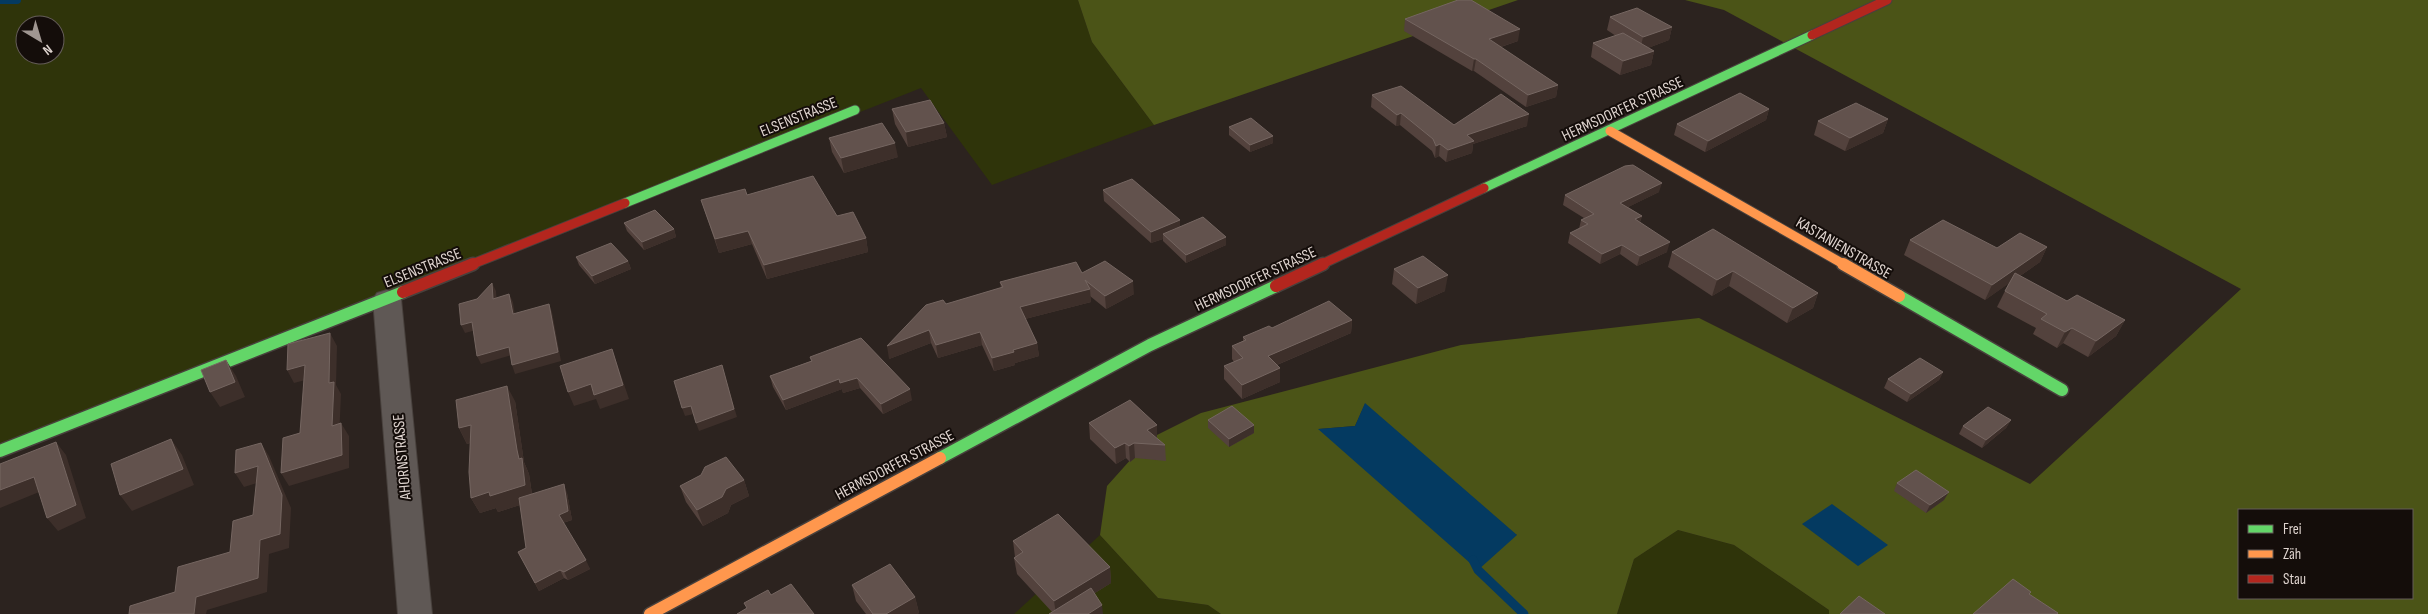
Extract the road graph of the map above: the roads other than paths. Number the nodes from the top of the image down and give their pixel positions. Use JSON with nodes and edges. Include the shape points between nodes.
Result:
{"nodes":[{"id":1,"x":1887,"y":0,"type":"edge"},
{"id":2,"x":855,"y":110,"type":"dead end"},
{"id":3,"x":1610,"y":131,"type":"junction"},
{"id":4,"x":387,"y":299,"type":"junction"},
{"id":5,"x":2062,"y":390,"type":"dead end"},
{"id":6,"x":0,"y":451,"type":"edge"},
{"id":7,"x":415,"y":614,"type":"edge"},
{"id":8,"x":650,"y":614,"type":"edge"}],
"edges":[{"from":1,"to":3,"type":"street","name":"HERMSDORFER STRASSE"},
{"from":2,"to":4,"type":"street","name":"ELSENSTRASSE"},
{"from":3,"to":5,"type":"street","name":"KASTANIENSTRASSE"},
{"from":3,"to":8,"type":"street","name":"HERMSDORFER STRASSE","via":[[1150,345]]},
{"from":4,"to":6,"type":"street","name":"ELSENSTRASSE"},
{"from":4,"to":7,"type":"street","name":"AHORNSTRASSE"}]}
